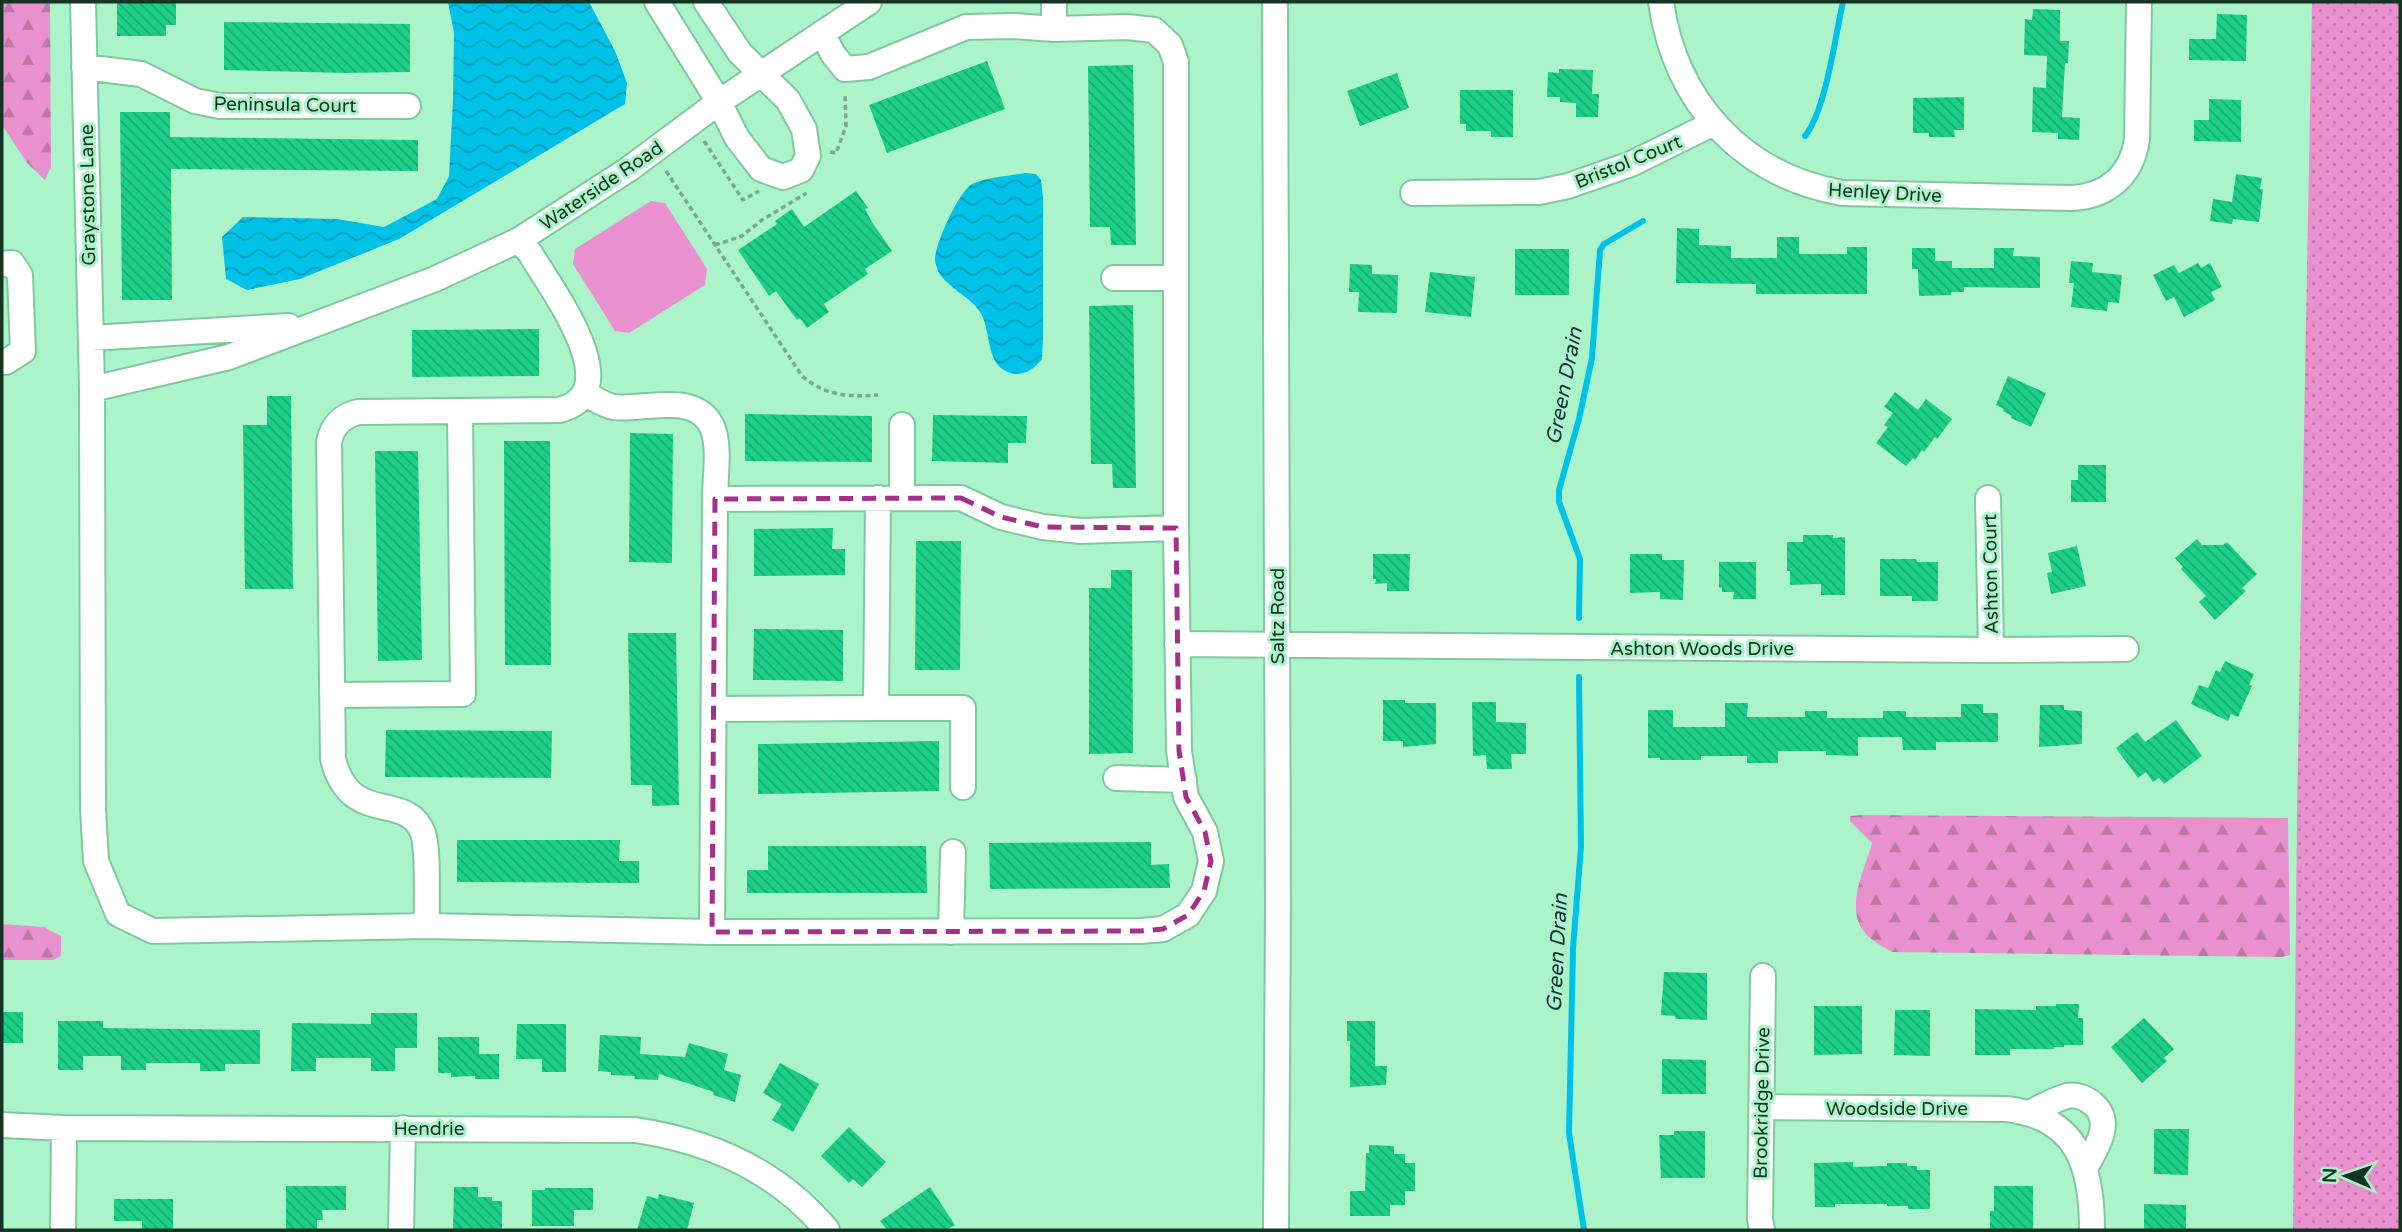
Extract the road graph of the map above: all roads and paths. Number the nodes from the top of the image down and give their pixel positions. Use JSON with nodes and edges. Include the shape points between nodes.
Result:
{"nodes":[{"id":1,"x":83,"y":2,"type":"edge"},
{"id":2,"x":657,"y":2,"type":"edge"},
{"id":3,"x":706,"y":2,"type":"edge"},
{"id":4,"x":869,"y":2,"type":"edge"},
{"id":5,"x":1054,"y":2,"type":"edge"},
{"id":6,"x":1275,"y":2,"type":"edge"},
{"id":7,"x":1661,"y":2,"type":"edge"},
{"id":8,"x":2139,"y":2,"type":"edge"},
{"id":9,"x":1054,"y":29,"type":"junction"},
{"id":10,"x":822,"y":33,"type":"junction"},
{"id":11,"x":85,"y":67,"type":"junction"},
{"id":12,"x":761,"y":75,"type":"junction"},
{"id":13,"x":719,"y":102,"type":"junction"},
{"id":14,"x":408,"y":106,"type":"dead end"},
{"id":15,"x":1714,"y":122,"type":"junction"},
{"id":16,"x":666,"y":171,"type":"dead end"},
{"id":17,"x":801,"y":189,"type":"dead end"},
{"id":18,"x":1413,"y":193,"type":"dead end"},
{"id":19,"x":519,"y":240,"type":"junction"},
{"id":20,"x":715,"y":245,"type":"junction"},
{"id":21,"x":2,"y":264,"type":"edge"},
{"id":22,"x":1114,"y":278,"type":"dead end"},
{"id":23,"x":1176,"y":278,"type":"junction"},
{"id":24,"x":311,"y":325,"type":"junction"},
{"id":25,"x":91,"y":338,"type":"junction"},
{"id":26,"x":2,"y":362,"type":"edge"},
{"id":27,"x":92,"y":389,"type":"junction"},
{"id":28,"x":584,"y":393,"type":"junction"},
{"id":29,"x":878,"y":395,"type":"dead end"},
{"id":30,"x":460,"y":411,"type":"junction"},
{"id":31,"x":902,"y":425,"type":"dead end"},
{"id":32,"x":890,"y":498,"type":"junction"},
{"id":33,"x":1988,"y":498,"type":"dead end"},
{"id":34,"x":716,"y":499,"type":"junction"},
{"id":35,"x":1176,"y":527,"type":"junction"},
{"id":36,"x":1177,"y":644,"type":"junction"},
{"id":37,"x":1277,"y":646,"type":"junction"},
{"id":38,"x":2126,"y":649,"type":"dead end"},
{"id":39,"x":1991,"y":650,"type":"junction"},
{"id":40,"x":332,"y":695,"type":"junction"},
{"id":41,"x":876,"y":708,"type":"junction"},
{"id":42,"x":714,"y":709,"type":"junction"},
{"id":43,"x":1116,"y":778,"type":"dead end"},
{"id":44,"x":1184,"y":779,"type":"junction"},
{"id":45,"x":963,"y":787,"type":"dead end"},
{"id":46,"x":953,"y":852,"type":"dead end"},
{"id":47,"x":427,"y":926,"type":"junction"},
{"id":48,"x":712,"y":932,"type":"junction"},
{"id":49,"x":951,"y":932,"type":"junction"},
{"id":50,"x":1763,"y":976,"type":"dead end"},
{"id":51,"x":1762,"y":1107,"type":"junction"},
{"id":52,"x":2031,"y":1112,"type":"junction"},
{"id":53,"x":2,"y":1125,"type":"edge"},
{"id":54,"x":64,"y":1128,"type":"junction"},
{"id":55,"x":403,"y":1128,"type":"junction"},
{"id":56,"x":2085,"y":1169,"type":"junction"},
{"id":57,"x":63,"y":1230,"type":"edge"},
{"id":58,"x":401,"y":1230,"type":"edge"},
{"id":59,"x":827,"y":1230,"type":"edge"},
{"id":60,"x":1276,"y":1230,"type":"edge"},
{"id":61,"x":1762,"y":1230,"type":"edge"},
{"id":62,"x":2092,"y":1230,"type":"edge"}],
"edges":[{"from":1,"to":11,"type":"street","name":"Graystone Lane"},
{"from":2,"to":13,"type":"street"},
{"from":3,"to":12,"type":"street","via":[[740,53]]},
{"from":4,"to":10,"type":"street","name":"Waterside Road"},
{"from":5,"to":9,"type":"street"},
{"from":6,"to":37,"type":"street","name":"Saltz Road"},
{"from":7,"to":15,"type":"street","name":"Henley Drive","via":[[1683,78]]},
{"from":8,"to":15,"type":"street","name":"Henley Drive","via":[[2135,154],[2122,177],[2085,197],[1822,190],[1777,173],[1738,146]]},
{"from":9,"to":10,"type":"street","name":"Graystone Lane","via":[[967,27],[869,67],[845,69]]},
{"from":9,"to":23,"type":"street","name":"Graystone Lane","via":[[1154,30],[1170,45],[1175,62]]},
{"from":10,"to":12,"type":"street","name":"Waterside Road"},
{"from":11,"to":14,"type":"street","name":"Peninsula Court","via":[[141,74],[195,101],[220,106]]},
{"from":11,"to":25,"type":"street","name":"Graystone Lane"},
{"from":12,"to":13,"type":"street","name":"Waterside Road"},
{"from":12,"to":13,"type":"street","via":[[788,100],[804,129],[808,156],[801,170],[783,177],[761,169],[737,138]]},
{"from":13,"to":19,"type":"street","name":"Waterside Road","via":[[629,169]]},
{"from":15,"to":18,"type":"street","name":"Bristol Court","via":[[1631,164],[1568,186],[1539,192]]},
{"from":16,"to":20,"type":"path"},
{"from":17,"to":20,"type":"path","via":[[805,194],[743,236]]},
{"from":19,"to":24,"type":"street","name":"Waterside Road","via":[[435,279]]},
{"from":19,"to":28,"type":"street","via":[[583,346],[589,374]]},
{"from":20,"to":29,"type":"path","via":[[802,376],[817,388],[853,396]]},
{"from":21,"to":26,"type":"street","via":[[12,263],[20,275],[23,351]]},
{"from":22,"to":23,"type":"street"},
{"from":23,"to":35,"type":"street","name":"Graystone Lane"},
{"from":24,"to":25,"type":"street","name":"Waterside Road"},
{"from":24,"to":27,"type":"street","name":"Waterside Road","via":[[229,356]]},
{"from":25,"to":27,"type":"street","name":"Graystone Lane"},
{"from":27,"to":47,"type":"street","name":"Graystone Lane","via":[[94,835],[96,860],[118,914],[153,932]]},
{"from":28,"to":30,"type":"street","via":[[575,405],[559,410]]},
{"from":28,"to":34,"type":"street","via":[[614,407],[677,405],[703,415],[715,440]]},
{"from":30,"to":40,"type":"street","via":[[358,412],[340,420],[331,433]]},
{"from":30,"to":40,"type":"street","via":[[463,694]]},
{"from":31,"to":32,"type":"street"},
{"from":32,"to":34,"type":"street"},
{"from":32,"to":35,"type":"street","via":[[961,498],[1001,517],[1081,531]]},
{"from":32,"to":41,"type":"street"},
{"from":33,"to":39,"type":"street","name":"Ashton Court"},
{"from":34,"to":42,"type":"street"},
{"from":35,"to":36,"type":"street","name":"Graystone Lane"},
{"from":36,"to":37,"type":"street","name":"Ashton Woods Drive"},
{"from":36,"to":44,"type":"street","name":"Graystone Lane","via":[[1179,751]]},
{"from":37,"to":39,"type":"street","name":"Ashton Woods Drive"},
{"from":37,"to":60,"type":"street","name":"Saltz Road"},
{"from":38,"to":39,"type":"street","name":"Ashton Woods Drive"},
{"from":40,"to":47,"type":"street","via":[[332,750],[342,783],[361,801],[402,811],[423,833]]},
{"from":41,"to":42,"type":"street"},
{"from":41,"to":45,"type":"street","via":[[963,708]]},
{"from":42,"to":48,"type":"street"},
{"from":43,"to":44,"type":"street"},
{"from":44,"to":49,"type":"street","name":"Graystone Lane","via":[[1186,797],[1205,832],[1211,861],[1204,891],[1188,915],[1163,929],[1140,931]]},
{"from":46,"to":49,"type":"street"},
{"from":47,"to":48,"type":"street","name":"Graystone Lane"},
{"from":48,"to":49,"type":"street","name":"Graystone Lane"},
{"from":50,"to":51,"type":"street","name":"Brookridge Drive"},
{"from":51,"to":52,"type":"street","name":"Woodside Drive"},
{"from":51,"to":61,"type":"street","name":"Brookridge Drive"},
{"from":52,"to":56,"type":"street","name":"Woodside Drive","via":[[2068,1138]]},
{"from":52,"to":56,"type":"street","name":"Woodside Drive","via":[[2067,1096],[2080,1097],[2096,1107],[2103,1131]]},
{"from":53,"to":54,"type":"street","name":"Hendrie"},
{"from":54,"to":55,"type":"street","name":"Hendrie"},
{"from":54,"to":57,"type":"street"},
{"from":55,"to":58,"type":"street"},
{"from":55,"to":59,"type":"street","name":"Hendrie","via":[[610,1128],[660,1133],[732,1156],[769,1177]]},
{"from":56,"to":62,"type":"street","name":"Woodside Drive"}]}
